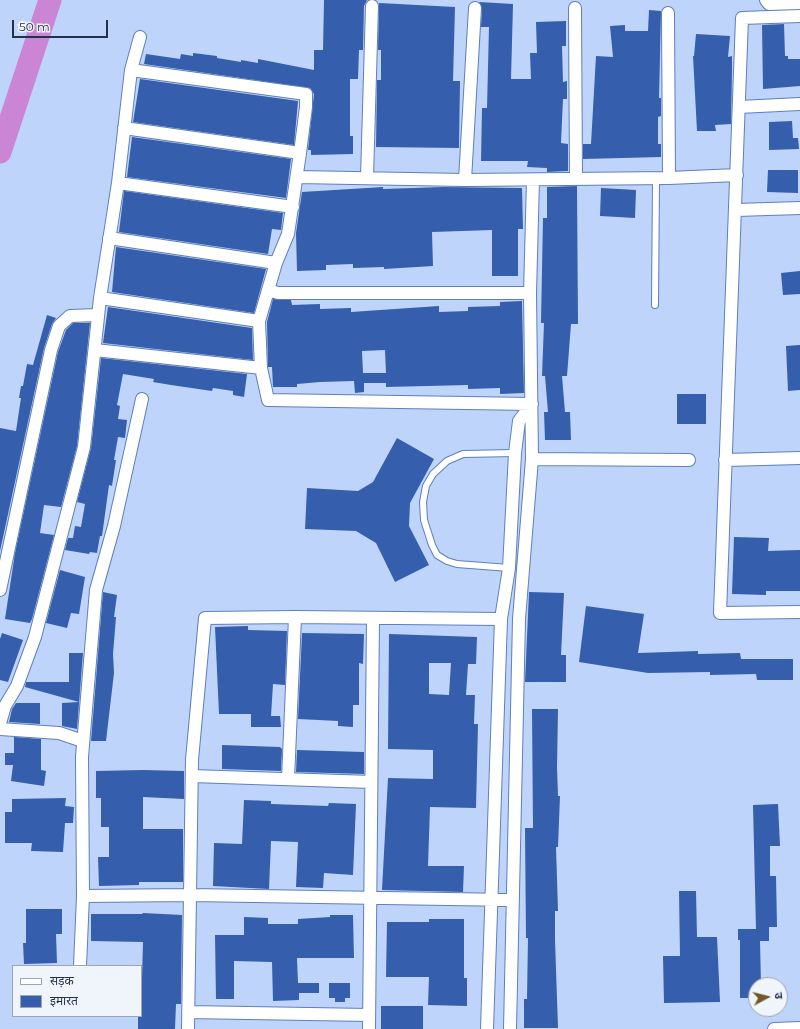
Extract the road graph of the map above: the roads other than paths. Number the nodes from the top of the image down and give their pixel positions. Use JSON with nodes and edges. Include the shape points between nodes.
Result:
{"nodes":[{"id":1,"x":766,"y":0,"type":"edge"},
{"id":2,"x":800,"y":3,"type":"edge"},
{"id":3,"x":476,"y":4,"type":"edge"},
{"id":4,"x":372,"y":6,"type":"dead end"},
{"id":5,"x":575,"y":8,"type":"dead end"},
{"id":6,"x":668,"y":13,"type":"dead end"},
{"id":7,"x":800,"y":16,"type":"edge"},
{"id":8,"x":140,"y":37,"type":"dead end"},
{"id":9,"x":131,"y":70,"type":"junction"},
{"id":10,"x":800,"y":104,"type":"edge"},
{"id":11,"x":739,"y":107,"type":"junction"},
{"id":12,"x":124,"y":128,"type":"junction"},
{"id":13,"x":300,"y":153,"type":"junction"},
{"id":14,"x":737,"y":175,"type":"junction"},
{"id":15,"x":297,"y":177,"type":"junction"},
{"id":16,"x":367,"y":178,"type":"junction"},
{"id":17,"x":656,"y":178,"type":"junction"},
{"id":18,"x":670,"y":178,"type":"junction"},
{"id":19,"x":576,"y":179,"type":"junction"},
{"id":20,"x":465,"y":180,"type":"junction"},
{"id":21,"x":533,"y":180,"type":"junction"},
{"id":22,"x":118,"y":183,"type":"junction"},
{"id":23,"x":293,"y":207,"type":"junction"},
{"id":24,"x":800,"y":208,"type":"edge"},
{"id":25,"x":736,"y":210,"type":"junction"},
{"id":26,"x":109,"y":238,"type":"junction"},
{"id":27,"x":276,"y":263,"type":"junction"},
{"id":28,"x":268,"y":290,"type":"junction"},
{"id":29,"x":530,"y":293,"type":"junction"},
{"id":30,"x":100,"y":298,"type":"junction"},
{"id":31,"x":655,"y":305,"type":"dead end"},
{"id":32,"x":98,"y":315,"type":"junction"},
{"id":33,"x":259,"y":321,"type":"junction"},
{"id":34,"x":95,"y":350,"type":"junction"},
{"id":35,"x":261,"y":368,"type":"junction"},
{"id":36,"x":142,"y":399,"type":"dead end"},
{"id":37,"x":532,"y":404,"type":"junction"},
{"id":38,"x":515,"y":453,"type":"junction"},
{"id":39,"x":800,"y":458,"type":"edge"},
{"id":40,"x":532,"y":459,"type":"junction"},
{"id":41,"x":689,"y":460,"type":"dead end"},
{"id":42,"x":725,"y":460,"type":"junction"},
{"id":43,"x":509,"y":568,"type":"junction"},
{"id":44,"x":0,"y":590,"type":"edge"},
{"id":45,"x":800,"y":612,"type":"edge"},
{"id":46,"x":295,"y":617,"type":"junction"},
{"id":47,"x":373,"y":618,"type":"junction"},
{"id":48,"x":501,"y":619,"type":"junction"},
{"id":49,"x":3,"y":702,"type":"edge"},
{"id":50,"x":0,"y":723,"type":"edge"},
{"id":51,"x":0,"y":729,"type":"edge"},
{"id":52,"x":83,"y":741,"type":"junction"},
{"id":53,"x":192,"y":776,"type":"junction"},
{"id":54,"x":288,"y":779,"type":"junction"},
{"id":55,"x":371,"y":782,"type":"junction"},
{"id":56,"x":190,"y":895,"type":"junction"},
{"id":57,"x":83,"y":896,"type":"junction"},
{"id":58,"x":369,"y":898,"type":"junction"},
{"id":59,"x":513,"y":900,"type":"junction"},
{"id":60,"x":491,"y":901,"type":"junction"},
{"id":61,"x":80,"y":965,"type":"edge"},
{"id":62,"x":188,"y":1012,"type":"junction"},
{"id":63,"x":369,"y":1015,"type":"junction"},
{"id":64,"x":800,"y":1028,"type":"edge"},
{"id":65,"x":188,"y":1029,"type":"edge"},
{"id":66,"x":369,"y":1029,"type":"edge"},
{"id":67,"x":487,"y":1029,"type":"edge"},
{"id":68,"x":510,"y":1029,"type":"edge"},
{"id":69,"x":774,"y":1029,"type":"edge"}],
"edges":[{"from":1,"to":2,"type":"street","via":[[769,4]]},
{"from":3,"to":20,"type":"street"},
{"from":4,"to":16,"type":"street"},
{"from":5,"to":19,"type":"street"},
{"from":6,"to":18,"type":"street"},
{"from":7,"to":11,"type":"street","via":[[742,18]]},
{"from":8,"to":9,"type":"street"},
{"from":9,"to":12,"type":"street"},
{"from":9,"to":13,"type":"street","via":[[306,94]]},
{"from":10,"to":11,"type":"street"},
{"from":11,"to":14,"type":"street"},
{"from":12,"to":13,"type":"street"},
{"from":12,"to":22,"type":"street"},
{"from":13,"to":15,"type":"street"},
{"from":14,"to":18,"type":"street"},
{"from":14,"to":25,"type":"street"},
{"from":15,"to":16,"type":"street"},
{"from":15,"to":23,"type":"street"},
{"from":16,"to":20,"type":"street"},
{"from":17,"to":18,"type":"street"},
{"from":17,"to":19,"type":"street"},
{"from":17,"to":31,"type":"lane"},
{"from":19,"to":21,"type":"street"},
{"from":20,"to":21,"type":"street"},
{"from":21,"to":29,"type":"street"},
{"from":22,"to":23,"type":"street"},
{"from":22,"to":26,"type":"street"},
{"from":23,"to":27,"type":"street","via":[[288,234]]},
{"from":24,"to":25,"type":"street"},
{"from":25,"to":42,"type":"street"},
{"from":26,"to":27,"type":"street"},
{"from":26,"to":30,"type":"street"},
{"from":27,"to":28,"type":"street"},
{"from":28,"to":29,"type":"street","via":[[278,293]]},
{"from":28,"to":33,"type":"street"},
{"from":29,"to":37,"type":"street"},
{"from":30,"to":32,"type":"street"},
{"from":30,"to":33,"type":"street"},
{"from":32,"to":34,"type":"street"},
{"from":32,"to":44,"type":"street","via":[[70,316],[59,326],[51,350]]},
{"from":33,"to":35,"type":"street"},
{"from":34,"to":35,"type":"street"},
{"from":34,"to":49,"type":"street","via":[[84,447],[35,637],[17,686]]},
{"from":35,"to":37,"type":"street","via":[[268,400]]},
{"from":36,"to":52,"type":"street","via":[[114,526],[96,590]]},
{"from":37,"to":38,"type":"street","via":[[519,421]]},
{"from":37,"to":40,"type":"street"},
{"from":38,"to":43,"type":"street"},
{"from":38,"to":43,"type":"lane","via":[[463,454],[447,461],[433,474],[426,486],[423,502],[424,520],[437,555],[457,564]]},
{"from":39,"to":42,"type":"street"},
{"from":40,"to":41,"type":"street"},
{"from":40,"to":59,"type":"street","via":[[519,619]]},
{"from":42,"to":45,"type":"street","via":[[720,613]]},
{"from":43,"to":48,"type":"street"},
{"from":46,"to":47,"type":"street"},
{"from":46,"to":53,"type":"street","via":[[205,618]]},
{"from":46,"to":54,"type":"street"},
{"from":47,"to":48,"type":"street"},
{"from":47,"to":55,"type":"street"},
{"from":48,"to":60,"type":"street"},
{"from":49,"to":50,"type":"street"},
{"from":51,"to":52,"type":"street","via":[[59,733]]},
{"from":52,"to":57,"type":"street"},
{"from":53,"to":54,"type":"street"},
{"from":53,"to":56,"type":"street"},
{"from":54,"to":55,"type":"street"},
{"from":55,"to":58,"type":"street"},
{"from":56,"to":57,"type":"street"},
{"from":56,"to":58,"type":"street"},
{"from":56,"to":62,"type":"street"},
{"from":57,"to":61,"type":"street"},
{"from":58,"to":60,"type":"street"},
{"from":58,"to":63,"type":"street"},
{"from":59,"to":60,"type":"street"},
{"from":59,"to":68,"type":"street"},
{"from":60,"to":67,"type":"street"},
{"from":62,"to":63,"type":"street"},
{"from":62,"to":65,"type":"street"},
{"from":63,"to":66,"type":"street"},
{"from":64,"to":69,"type":"street"}]}
